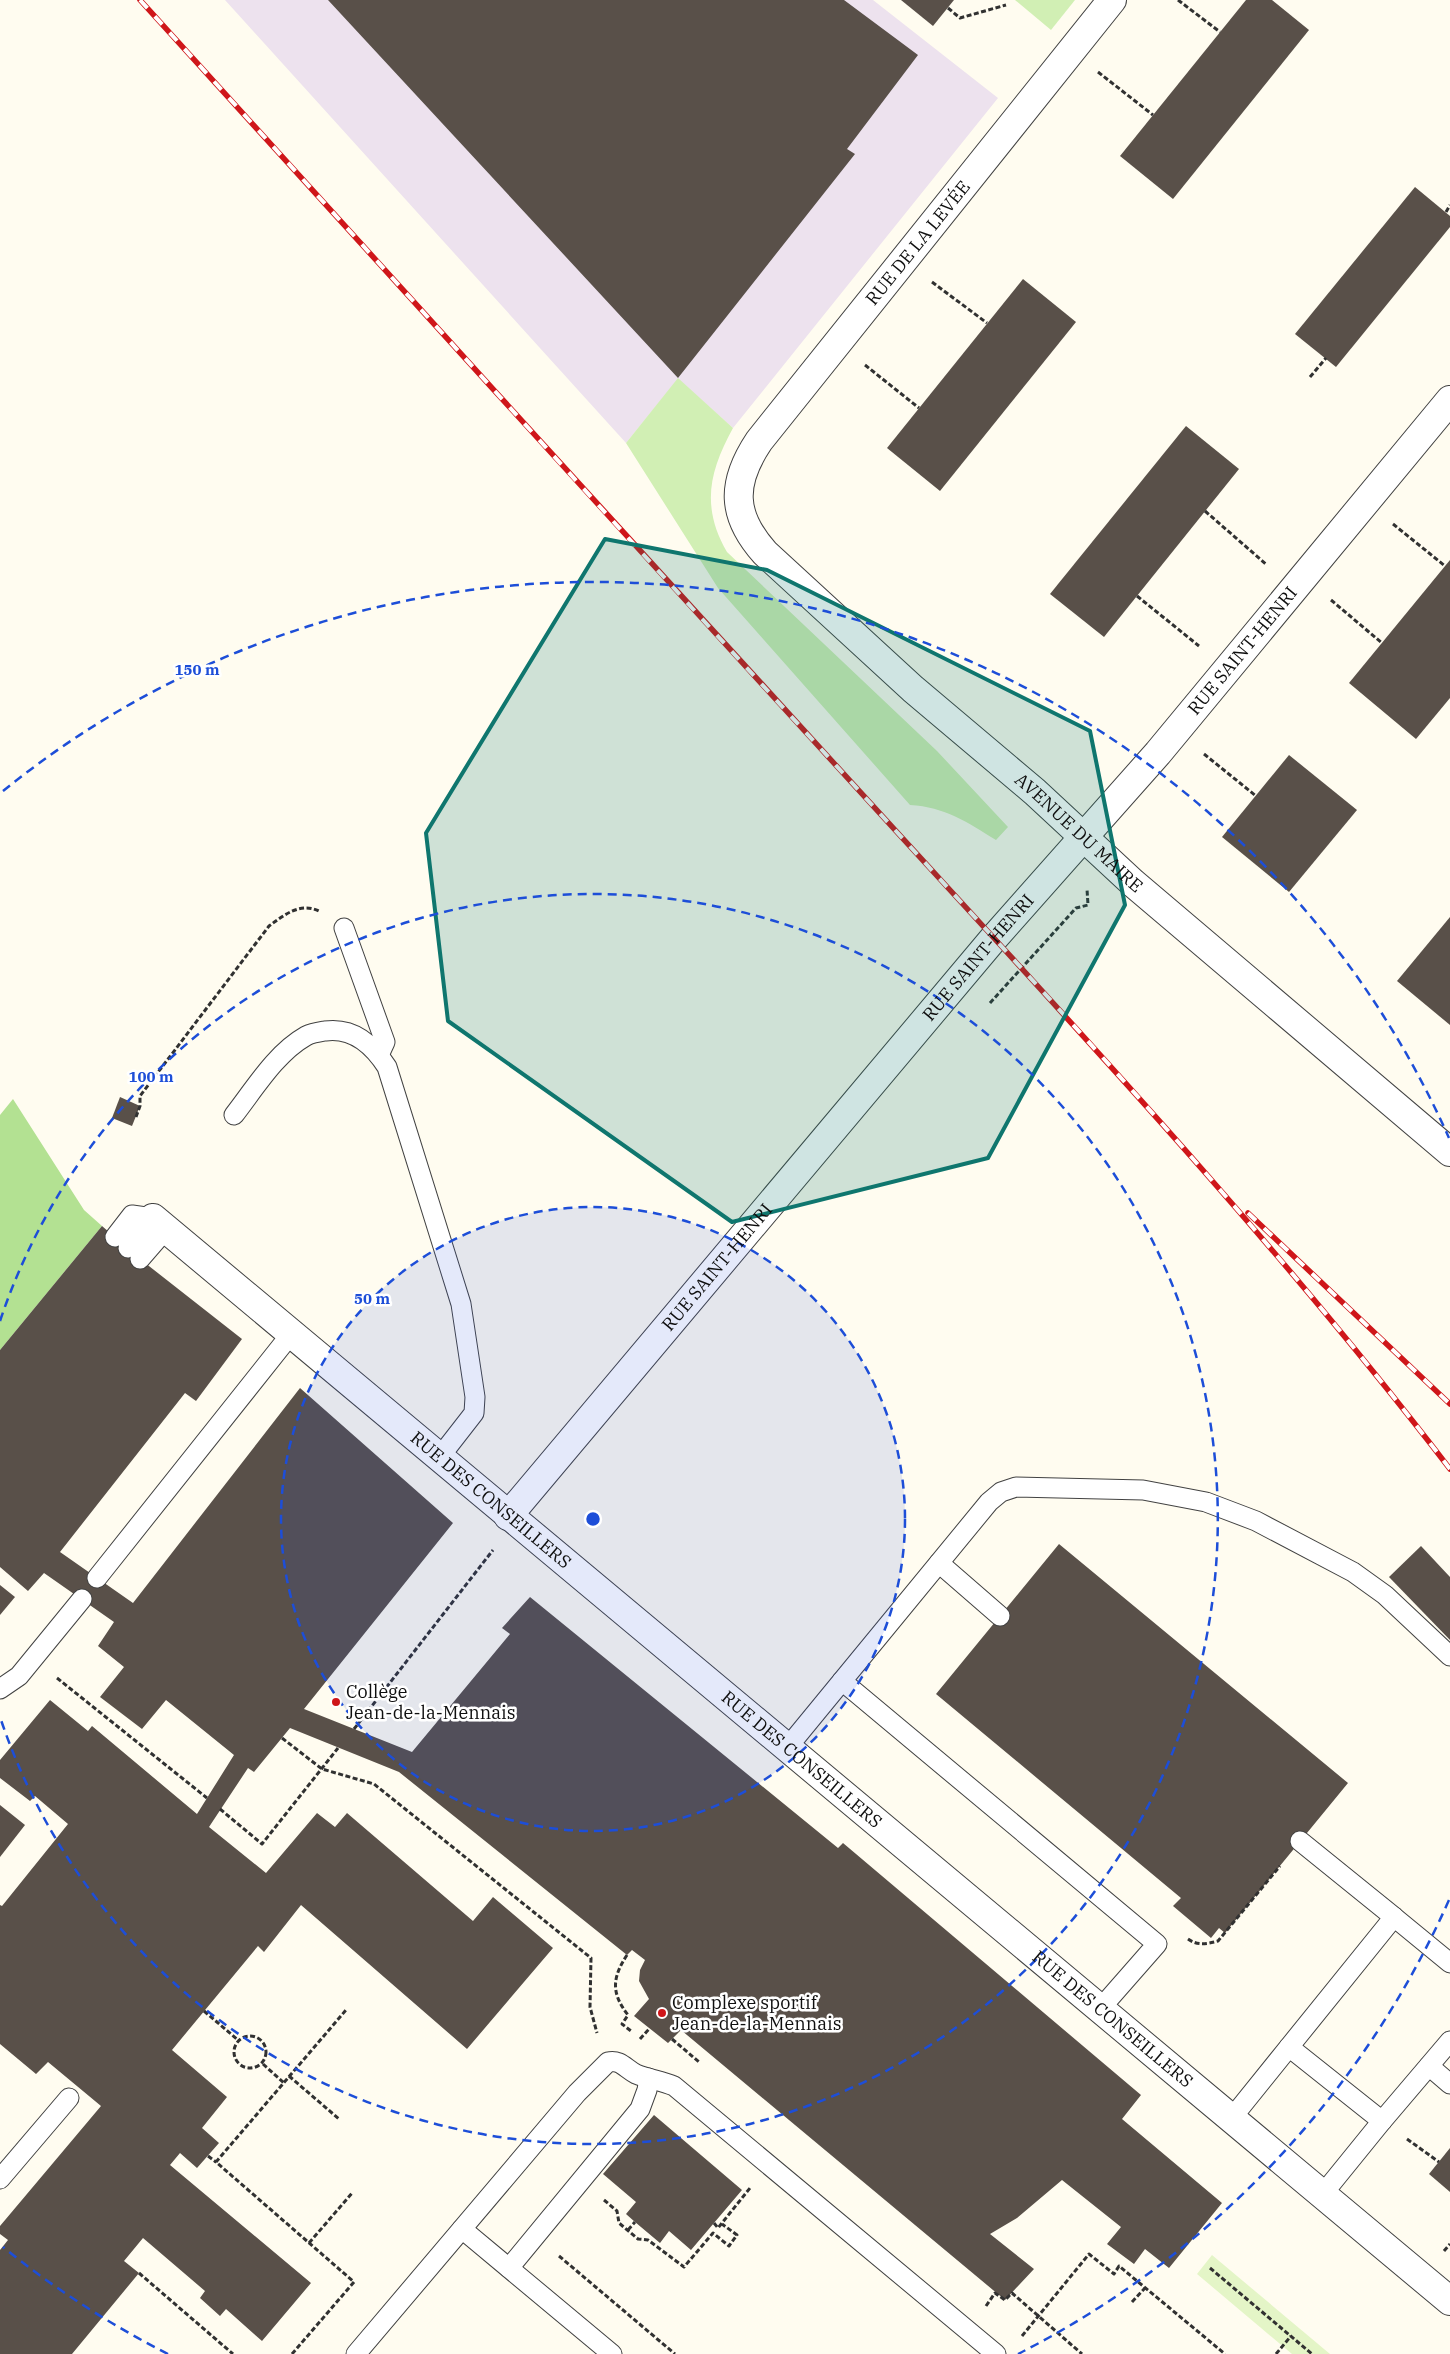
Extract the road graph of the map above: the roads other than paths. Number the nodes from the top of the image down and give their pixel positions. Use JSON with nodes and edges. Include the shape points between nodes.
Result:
{"nodes":[{"id":1,"x":1112,"y":0,"type":"edge"},
{"id":2,"x":1450,"y":400,"type":"edge"},
{"id":3,"x":738,"y":492,"type":"joint"},
{"id":4,"x":1083,"y":837,"type":"junction"},
{"id":5,"x":344,"y":928,"type":"road end"},
{"id":6,"x":379,"y":1055,"type":"junction"},
{"id":7,"x":234,"y":1115,"type":"dead end"},
{"id":8,"x":1450,"y":1152,"type":"edge"},
{"id":9,"x":159,"y":1224,"type":"junction"},
{"id":10,"x":291,"y":1334,"type":"junction"},
{"id":11,"x":440,"y":1458,"type":"junction"},
{"id":12,"x":508,"y":1516,"type":"junction"},
{"id":13,"x":939,"y":1563,"type":"junction"},
{"id":14,"x":97,"y":1578,"type":"dead end"},
{"id":15,"x":82,"y":1599,"type":"dead end"},
{"id":16,"x":1000,"y":1616,"type":"dead end"},
{"id":17,"x":1450,"y":1656,"type":"edge"},
{"id":18,"x":842,"y":1681,"type":"junction"},
{"id":19,"x":0,"y":1689,"type":"edge"},
{"id":20,"x":787,"y":1748,"type":"junction"},
{"id":21,"x":1300,"y":1841,"type":"road end"},
{"id":22,"x":1394,"y":1916,"type":"junction"},
{"id":23,"x":1450,"y":1963,"type":"edge"},
{"id":24,"x":1100,"y":2009,"type":"junction"},
{"id":25,"x":1450,"y":2041,"type":"edge"},
{"id":26,"x":1289,"y":2047,"type":"junction"},
{"id":27,"x":1429,"y":2066,"type":"junction"},
{"id":28,"x":649,"y":2078,"type":"junction"},
{"id":29,"x":1450,"y":2084,"type":"edge"},
{"id":30,"x":69,"y":2098,"type":"dead end"},
{"id":31,"x":1231,"y":2119,"type":"junction"},
{"id":32,"x":1382,"y":2121,"type":"junction"},
{"id":33,"x":0,"y":2179,"type":"edge"},
{"id":34,"x":1322,"y":2195,"type":"junction"},
{"id":35,"x":462,"y":2229,"type":"junction"},
{"id":36,"x":509,"y":2268,"type":"junction"},
{"id":37,"x":1450,"y":2301,"type":"edge"},
{"id":38,"x":988,"y":2352,"type":"edge"},
{"id":39,"x":356,"y":2354,"type":"edge"},
{"id":40,"x":612,"y":2354,"type":"edge"}],
"edges":[{"from":1,"to":3,"type":"street","name":"RUE DE LA LEVÉE","via":[[758,441],[749,455]]},
{"from":2,"to":4,"type":"street","name":"RUE SAINT-HENRI","via":[[1158,753]]},
{"from":3,"to":4,"type":"street","name":"AVENUE DU MAIRE","via":[[745,526],[765,553],[913,689]]},
{"from":4,"to":8,"type":"street","name":"AVENUE DU MAIRE"},
{"from":4,"to":12,"type":"street","name":"RUE SAINT-HENRI","via":[[900,1048]]},
{"from":5,"to":6,"type":"lane","via":[[385,1042]]},
{"from":6,"to":7,"type":"lane","via":[[358,1036],[343,1031],[308,1035],[282,1055]]},
{"from":6,"to":11,"type":"lane","via":[[387,1067],[460,1304],[475,1397],[474,1413]]},
{"from":9,"to":9,"type":"lane","via":[[128,1248],[132,1215]]},
{"from":9,"to":10,"type":"street","name":"RUE DES CONSEILLERS"},
{"from":10,"to":11,"type":"street","name":"RUE DES CONSEILLERS"},
{"from":10,"to":14,"type":"lane"},
{"from":11,"to":12,"type":"street","name":"RUE DES CONSEILLERS"},
{"from":12,"to":20,"type":"street","name":"RUE DES CONSEILLERS"},
{"from":13,"to":16,"type":"lane"},
{"from":13,"to":17,"type":"lane","via":[[989,1502],[1016,1486],[1143,1490],[1206,1502],[1256,1521],[1353,1572],[1385,1595]]},
{"from":13,"to":18,"type":"lane"},
{"from":15,"to":19,"type":"lane","via":[[19,1676]]},
{"from":18,"to":20,"type":"lane"},
{"from":18,"to":24,"type":"lane","via":[[1158,1944]]},
{"from":20,"to":24,"type":"street","name":"RUE DES CONSEILLERS"},
{"from":21,"to":22,"type":"lane"},
{"from":22,"to":23,"type":"lane"},
{"from":22,"to":26,"type":"lane"},
{"from":24,"to":31,"type":"street","name":"RUE DES CONSEILLERS"},
{"from":25,"to":27,"type":"lane"},
{"from":26,"to":31,"type":"lane"},
{"from":26,"to":32,"type":"lane"},
{"from":27,"to":29,"type":"lane"},
{"from":27,"to":32,"type":"lane"},
{"from":28,"to":35,"type":"lane","via":[[616,2062],[608,2062],[576,2093]]},
{"from":28,"to":36,"type":"lane","via":[[640,2109]]},
{"from":28,"to":38,"type":"lane","via":[[674,2086]]},
{"from":30,"to":33,"type":"lane"},
{"from":31,"to":34,"type":"street","name":"RUE DES CONSEILLERS"},
{"from":32,"to":34,"type":"lane"},
{"from":34,"to":37,"type":"street","name":"RUE DES CONSEILLERS"},
{"from":35,"to":36,"type":"lane"},
{"from":35,"to":39,"type":"lane"},
{"from":36,"to":40,"type":"lane"}]}
